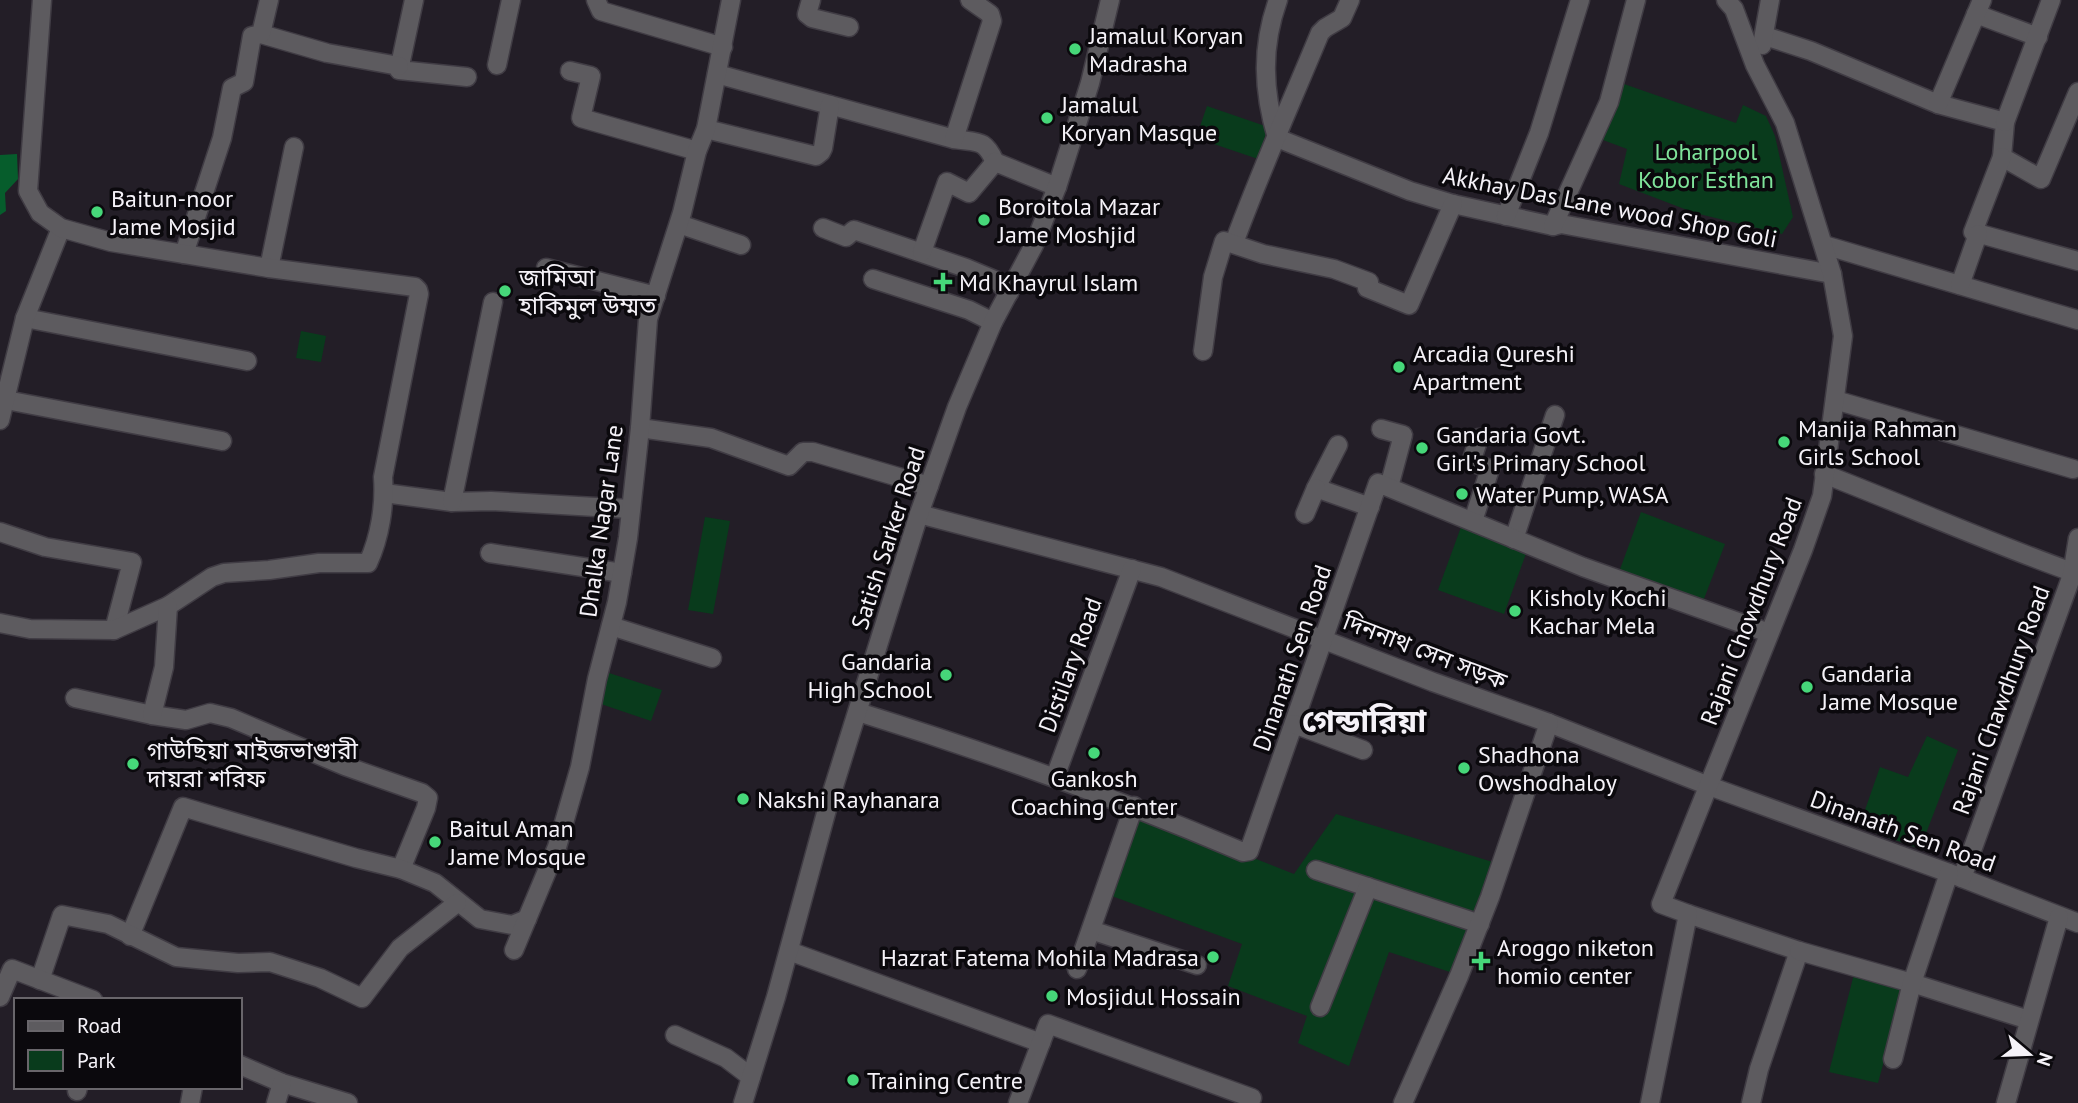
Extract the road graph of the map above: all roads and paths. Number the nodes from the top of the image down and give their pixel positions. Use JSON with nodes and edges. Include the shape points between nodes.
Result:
{"nodes":[{"id":1,"x":42,"y":0,"type":"edge"},
{"id":2,"x":269,"y":0,"type":"edge"},
{"id":3,"x":414,"y":0,"type":"edge"},
{"id":4,"x":511,"y":0,"type":"edge"},
{"id":5,"x":596,"y":0,"type":"edge"},
{"id":6,"x":731,"y":0,"type":"edge"},
{"id":7,"x":811,"y":0,"type":"edge"},
{"id":8,"x":970,"y":0,"type":"edge"},
{"id":9,"x":1110,"y":0,"type":"edge"},
{"id":10,"x":1278,"y":0,"type":"edge"},
{"id":11,"x":1350,"y":0,"type":"edge"},
{"id":12,"x":1580,"y":0,"type":"edge"},
{"id":13,"x":1636,"y":0,"type":"edge"},
{"id":14,"x":1726,"y":0,"type":"edge"},
{"id":15,"x":1770,"y":0,"type":"edge"},
{"id":16,"x":2051,"y":0,"type":"edge"},
{"id":17,"x":1979,"y":7,"type":"edge"},
{"id":18,"x":849,"y":27,"type":"dead end"},
{"id":19,"x":261,"y":34,"type":"junction"},
{"id":20,"x":1765,"y":36,"type":"junction"},
{"id":21,"x":2038,"y":37,"type":"junction"},
{"id":22,"x":723,"y":47,"type":"junction"},
{"id":23,"x":497,"y":65,"type":"dead end"},
{"id":24,"x":1755,"y":65,"type":"junction"},
{"id":25,"x":399,"y":66,"type":"junction"},
{"id":26,"x":570,"y":71,"type":"dead end"},
{"id":27,"x":717,"y":74,"type":"junction"},
{"id":28,"x":467,"y":77,"type":"dead end"},
{"id":29,"x":2078,"y":92,"type":"edge"},
{"id":30,"x":1938,"y":104,"type":"junction"},
{"id":31,"x":830,"y":105,"type":"junction"},
{"id":32,"x":2005,"y":122,"type":"junction"},
{"id":33,"x":706,"y":129,"type":"junction"},
{"id":34,"x":2070,"y":129,"type":"edge"},
{"id":35,"x":1277,"y":138,"type":"junction"},
{"id":36,"x":954,"y":139,"type":"junction"},
{"id":37,"x":294,"y":147,"type":"dead end"},
{"id":38,"x":2001,"y":157,"type":"junction"},
{"id":39,"x":695,"y":158,"type":"junction"},
{"id":40,"x":995,"y":162,"type":"junction"},
{"id":41,"x":1057,"y":187,"type":"junction"},
{"id":42,"x":1452,"y":204,"type":"junction"},
{"id":43,"x":1506,"y":216,"type":"junction"},
{"id":44,"x":679,"y":223,"type":"junction"},
{"id":45,"x":1553,"y":226,"type":"junction"},
{"id":46,"x":61,"y":228,"type":"junction"},
{"id":47,"x":823,"y":228,"type":"dead end"},
{"id":48,"x":1978,"y":234,"type":"junction"},
{"id":49,"x":1234,"y":243,"type":"junction"},
{"id":50,"x":741,"y":245,"type":"dead end"},
{"id":51,"x":1824,"y":245,"type":"junction"},
{"id":52,"x":922,"y":252,"type":"junction"},
{"id":53,"x":184,"y":254,"type":"junction"},
{"id":54,"x":2078,"y":261,"type":"edge"},
{"id":55,"x":270,"y":268,"type":"junction"},
{"id":56,"x":546,"y":268,"type":"dead end"},
{"id":57,"x":1832,"y":274,"type":"junction"},
{"id":58,"x":873,"y":279,"type":"dead end"},
{"id":59,"x":1960,"y":285,"type":"junction"},
{"id":60,"x":1009,"y":293,"type":"junction"},
{"id":61,"x":656,"y":296,"type":"junction"},
{"id":62,"x":493,"y":302,"type":"dead end"},
{"id":63,"x":25,"y":318,"type":"junction"},
{"id":64,"x":2078,"y":320,"type":"edge"},
{"id":65,"x":993,"y":322,"type":"junction"},
{"id":66,"x":1203,"y":351,"type":"dead end"},
{"id":67,"x":247,"y":361,"type":"dead end"},
{"id":68,"x":1835,"y":400,"type":"junction"},
{"id":69,"x":3,"y":401,"type":"edge"},
{"id":70,"x":1555,"y":415,"type":"dead end"},
{"id":71,"x":0,"y":420,"type":"edge"},
{"id":72,"x":640,"y":428,"type":"junction"},
{"id":73,"x":1381,"y":429,"type":"dead end"},
{"id":74,"x":1479,"y":438,"type":"dead end"},
{"id":75,"x":222,"y":441,"type":"dead end"},
{"id":76,"x":1338,"y":445,"type":"dead end"},
{"id":77,"x":2076,"y":467,"type":"edge"},
{"id":78,"x":1824,"y":474,"type":"junction"},
{"id":79,"x":929,"y":486,"type":"junction"},
{"id":80,"x":1316,"y":488,"type":"junction"},
{"id":81,"x":1389,"y":488,"type":"junction"},
{"id":82,"x":384,"y":493,"type":"junction"},
{"id":83,"x":452,"y":502,"type":"junction"},
{"id":84,"x":1370,"y":507,"type":"junction"},
{"id":85,"x":631,"y":509,"type":"junction"},
{"id":86,"x":919,"y":514,"type":"junction"},
{"id":87,"x":1304,"y":514,"type":"dead end"},
{"id":88,"x":1473,"y":521,"type":"junction"},
{"id":89,"x":0,"y":532,"type":"edge"},
{"id":90,"x":1514,"y":538,"type":"junction"},
{"id":91,"x":2078,"y":538,"type":"edge"},
{"id":92,"x":490,"y":553,"type":"dead end"},
{"id":93,"x":1132,"y":569,"type":"junction"},
{"id":94,"x":622,"y":573,"type":"junction"},
{"id":95,"x":2074,"y":575,"type":"edge"},
{"id":96,"x":168,"y":606,"type":"junction"},
{"id":97,"x":0,"y":623,"type":"edge"},
{"id":98,"x":611,"y":626,"type":"junction"},
{"id":99,"x":114,"y":630,"type":"junction"},
{"id":100,"x":1769,"y":633,"type":"junction"},
{"id":101,"x":1325,"y":639,"type":"junction"},
{"id":102,"x":712,"y":658,"type":"dead end"},
{"id":103,"x":75,"y":698,"type":"dead end"},
{"id":104,"x":858,"y":712,"type":"junction"},
{"id":105,"x":152,"y":715,"type":"junction"},
{"id":106,"x":1549,"y":723,"type":"junction"},
{"id":107,"x":1294,"y":724,"type":"junction"},
{"id":108,"x":1363,"y":750,"type":"dead end"},
{"id":109,"x":1055,"y":777,"type":"junction"},
{"id":110,"x":1709,"y":786,"type":"junction"},
{"id":111,"x":1134,"y":806,"type":"junction"},
{"id":112,"x":401,"y":869,"type":"junction"},
{"id":113,"x":1316,"y":870,"type":"dead end"},
{"id":114,"x":1955,"y":875,"type":"junction"},
{"id":115,"x":1368,"y":887,"type":"junction"},
{"id":116,"x":457,"y":903,"type":"junction"},
{"id":117,"x":1688,"y":914,"type":"junction"},
{"id":118,"x":2059,"y":917,"type":"junction"},
{"id":119,"x":527,"y":919,"type":"junction"},
{"id":120,"x":1479,"y":923,"type":"junction"},
{"id":121,"x":2078,"y":923,"type":"edge"},
{"id":122,"x":1091,"y":930,"type":"junction"},
{"id":123,"x":130,"y":936,"type":"junction"},
{"id":124,"x":514,"y":950,"type":"dead end"},
{"id":125,"x":789,"y":951,"type":"junction"},
{"id":126,"x":1799,"y":951,"type":"junction"},
{"id":127,"x":1197,"y":965,"type":"dead end"},
{"id":128,"x":1077,"y":969,"type":"dead end"},
{"id":129,"x":40,"y":980,"type":"junction"},
{"id":130,"x":1912,"y":983,"type":"junction"},
{"id":131,"x":0,"y":998,"type":"edge"},
{"id":132,"x":88,"y":998,"type":"edge"},
{"id":133,"x":1320,"y":1007,"type":"dead end"},
{"id":134,"x":2029,"y":1020,"type":"junction"},
{"id":135,"x":675,"y":1035,"type":"dead end"},
{"id":136,"x":1041,"y":1043,"type":"junction"},
{"id":137,"x":1894,"y":1059,"type":"dead end"},
{"id":138,"x":242,"y":1066,"type":"edge"},
{"id":139,"x":751,"y":1077,"type":"junction"},
{"id":140,"x":282,"y":1083,"type":"junction"},
{"id":141,"x":1252,"y":1098,"type":"dead end"},
{"id":142,"x":276,"y":1103,"type":"edge"},
{"id":143,"x":348,"y":1103,"type":"edge"},
{"id":144,"x":743,"y":1103,"type":"edge"},
{"id":145,"x":1018,"y":1103,"type":"edge"},
{"id":146,"x":1403,"y":1103,"type":"edge"},
{"id":147,"x":1650,"y":1103,"type":"edge"},
{"id":148,"x":1751,"y":1103,"type":"edge"},
{"id":149,"x":2006,"y":1103,"type":"edge"}],
"edges":[{"from":1,"to":46,"type":"street","via":[[28,191],[40,212]]},
{"from":2,"to":19,"type":"street"},
{"from":3,"to":25,"type":"street"},
{"from":4,"to":23,"type":"street"},
{"from":5,"to":22,"type":"street","via":[[601,11]]},
{"from":6,"to":22,"type":"street","name":"Dhalka Nagar Lane"},
{"from":7,"to":18,"type":"street","via":[[807,14],[812,18]]},
{"from":8,"to":36,"type":"street","via":[[990,14],[992,22]]},
{"from":9,"to":41,"type":"street","name":"Satish Sarker Road"},
{"from":10,"to":35,"type":"street","via":[[1266,51],[1268,107]]},
{"from":11,"to":35,"type":"street","via":[[1342,18],[1321,33]]},
{"from":12,"to":43,"type":"street","via":[[1539,133]]},
{"from":13,"to":45,"type":"street","via":[[1609,102]]},
{"from":14,"to":24,"type":"street","name":"Rajani Chowdhury Road","via":[[1734,9]]},
{"from":15,"to":20,"type":"street"},
{"from":16,"to":21,"type":"street"},
{"from":17,"to":21,"type":"street"},
{"from":17,"to":30,"type":"street"},
{"from":19,"to":25,"type":"street","via":[[327,53]]},
{"from":19,"to":53,"type":"street","via":[[253,35],[244,82],[232,88],[222,138]]},
{"from":20,"to":24,"type":"street"},
{"from":20,"to":30,"type":"street"},
{"from":21,"to":32,"type":"street"},
{"from":22,"to":27,"type":"street","name":"Dhalka Nagar Lane"},
{"from":24,"to":51,"type":"street","name":"Rajani Chowdhury Road","via":[[1784,123]]},
{"from":25,"to":28,"type":"street","via":[[399,70]]},
{"from":26,"to":39,"type":"street","via":[[591,76],[581,118]]},
{"from":27,"to":31,"type":"street"},
{"from":27,"to":33,"type":"street","name":"Dhalka Nagar Lane"},
{"from":29,"to":34,"type":"street"},
{"from":30,"to":32,"type":"street"},
{"from":31,"to":33,"type":"street","via":[[819,155]]},
{"from":31,"to":36,"type":"street"},
{"from":32,"to":38,"type":"street"},
{"from":33,"to":39,"type":"street","name":"Dhalka Nagar Lane"},
{"from":34,"to":38,"type":"street","via":[[2041,179]]},
{"from":35,"to":42,"type":"street","name":"Akkhay Das Lane wood Shop Goli"},
{"from":35,"to":49,"type":"street"},
{"from":36,"to":40,"type":"street","via":[[986,146]]},
{"from":37,"to":55,"type":"street"},
{"from":38,"to":48,"type":"street","via":[[1973,232]]},
{"from":39,"to":44,"type":"street","name":"Dhalka Nagar Lane"},
{"from":40,"to":41,"type":"street"},
{"from":40,"to":52,"type":"street","via":[[970,193],[946,183]]},
{"from":41,"to":60,"type":"street","name":"Satish Sarker Road"},
{"from":42,"to":43,"type":"street","name":"Akkhay Das Lane wood Shop Goli"},
{"from":42,"to":49,"type":"street","via":[[1409,305],[1334,269]]},
{"from":43,"to":45,"type":"street","name":"Akkhay Das Lane wood Shop Goli"},
{"from":44,"to":50,"type":"street"},
{"from":44,"to":61,"type":"street","name":"Dhalka Nagar Lane"},
{"from":45,"to":57,"type":"street","name":"Akkhay Das Lane wood Shop Goli"},
{"from":46,"to":53,"type":"street"},
{"from":46,"to":63,"type":"street"},
{"from":47,"to":52,"type":"street","via":[[846,237],[854,230]]},
{"from":48,"to":54,"type":"street"},
{"from":48,"to":59,"type":"street"},
{"from":49,"to":66,"type":"street","via":[[1224,241],[1213,277]]},
{"from":51,"to":57,"type":"street","name":"Rajani Chowdhury Road"},
{"from":51,"to":59,"type":"street"},
{"from":52,"to":60,"type":"street","via":[[997,281]]},
{"from":53,"to":55,"type":"street"},
{"from":55,"to":82,"type":"street","via":[[418,289],[383,477]]},
{"from":56,"to":61,"type":"street"},
{"from":57,"to":68,"type":"street","name":"Rajani Chowdhury Road","via":[[1843,336]]},
{"from":58,"to":65,"type":"street"},
{"from":59,"to":64,"type":"street"},
{"from":60,"to":65,"type":"street","name":"Satish Sarker Road"},
{"from":61,"to":72,"type":"street","name":"Dhalka Nagar Lane","via":[[648,319]]},
{"from":62,"to":83,"type":"street"},
{"from":63,"to":67,"type":"street"},
{"from":63,"to":69,"type":"street"},
{"from":65,"to":79,"type":"street","name":"Satish Sarker Road"},
{"from":68,"to":77,"type":"street"},
{"from":68,"to":78,"type":"street","name":"Rajani Chowdhury Road"},
{"from":69,"to":71,"type":"street"},
{"from":69,"to":75,"type":"street"},
{"from":70,"to":90,"type":"street"},
{"from":72,"to":79,"type":"street","via":[[711,438],[789,466],[803,452],[813,452]]},
{"from":72,"to":85,"type":"street","name":"Dhalka Nagar Lane"},
{"from":73,"to":81,"type":"street","via":[[1403,435]]},
{"from":74,"to":88,"type":"street","via":[[1471,462],[1490,469]]},
{"from":76,"to":80,"type":"street"},
{"from":78,"to":95,"type":"street"},
{"from":78,"to":100,"type":"street","name":"Rajani Chowdhury Road","via":[[1822,496]]},
{"from":79,"to":86,"type":"street","name":"Satish Sarker Road"},
{"from":80,"to":84,"type":"street"},
{"from":80,"to":87,"type":"street"},
{"from":81,"to":84,"type":"street","name":"Dinanath Sen Road","via":[[1378,483]]},
{"from":81,"to":88,"type":"street"},
{"from":82,"to":83,"type":"street"},
{"from":82,"to":96,"type":"street","via":[[378,531],[365,564],[319,563],[224,573]]},
{"from":83,"to":85,"type":"street"},
{"from":84,"to":101,"type":"street","name":"Dinanath Sen Road"},
{"from":85,"to":94,"type":"street","name":"Dhalka Nagar Lane"},
{"from":86,"to":93,"type":"street","name":"দিননাথ সেন সড়ক"},
{"from":86,"to":104,"type":"street","name":"Satish Sarker Road"},
{"from":88,"to":90,"type":"street"},
{"from":89,"to":99,"type":"street","via":[[45,547],[132,562]]},
{"from":90,"to":100,"type":"street"},
{"from":91,"to":95,"type":"street","name":"Rajani Chawdhury Road"},
{"from":92,"to":94,"type":"street"},
{"from":93,"to":101,"type":"street","name":"দিননাথ সেন সড়ক"},
{"from":93,"to":109,"type":"street","name":"Distilary Road"},
{"from":94,"to":98,"type":"street","name":"Dhalka Nagar Lane"},
{"from":95,"to":114,"type":"street","name":"Rajani Chawdhury Road"},
{"from":96,"to":99,"type":"street"},
{"from":96,"to":105,"type":"street","via":[[164,667]]},
{"from":97,"to":99,"type":"street","via":[[43,630]]},
{"from":98,"to":102,"type":"street"},
{"from":98,"to":119,"type":"street","name":"Dhalka Nagar Lane","via":[[580,767],[557,847]]},
{"from":100,"to":110,"type":"street","name":"Rajani Chowdhury Road"},
{"from":101,"to":106,"type":"street","name":"দিননাথ সেন সড়ক"},
{"from":101,"to":107,"type":"street","name":"Dinanath Sen Road"},
{"from":103,"to":105,"type":"street"},
{"from":104,"to":109,"type":"street","name":"Dinanath Sen Road"},
{"from":104,"to":125,"type":"street","name":"Satish Sarker Road"},
{"from":105,"to":112,"type":"street","via":[[186,720],[210,713],[230,718],[422,793],[428,799],[426,808]]},
{"from":106,"to":110,"type":"street","name":"দিননাথ সেন সড়ক"},
{"from":106,"to":120,"type":"street"},
{"from":107,"to":108,"type":"street"},
{"from":107,"to":111,"type":"street","name":"Dinanath Sen Road","via":[[1249,851]]},
{"from":109,"to":111,"type":"street","name":"Dinanath Sen Road"},
{"from":110,"to":114,"type":"street","name":"Dinanath Sen Road"},
{"from":110,"to":117,"type":"street","name":"Rajani Chowdhury Road","via":[[1661,904]]},
{"from":111,"to":122,"type":"street"},
{"from":112,"to":116,"type":"street","via":[[435,883]]},
{"from":112,"to":123,"type":"street","via":[[183,807]]},
{"from":113,"to":115,"type":"street"},
{"from":114,"to":118,"type":"street","name":"Dinanath Sen Road"},
{"from":114,"to":130,"type":"street","name":"Rajani Chawdhury Road"},
{"from":115,"to":120,"type":"street"},
{"from":115,"to":133,"type":"street"},
{"from":116,"to":119,"type":"street","via":[[480,919],[512,925]]},
{"from":116,"to":123,"type":"street","via":[[400,948],[362,998],[270,962],[176,957]]},
{"from":117,"to":126,"type":"street"},
{"from":117,"to":147,"type":"street"},
{"from":118,"to":121,"type":"street","name":"Dinanath Sen Road"},
{"from":118,"to":134,"type":"street"},
{"from":119,"to":124,"type":"street","name":"Dhalka Nagar Lane"},
{"from":120,"to":146,"type":"street"},
{"from":122,"to":127,"type":"street"},
{"from":122,"to":128,"type":"street"},
{"from":123,"to":129,"type":"street","via":[[108,924],[62,915]]},
{"from":125,"to":136,"type":"street"},
{"from":125,"to":139,"type":"street","name":"Satish Sarker Road"},
{"from":126,"to":130,"type":"street"},
{"from":126,"to":148,"type":"street"},
{"from":129,"to":131,"type":"street","via":[[12,969]]},
{"from":129,"to":132,"type":"street"},
{"from":130,"to":134,"type":"street"},
{"from":130,"to":137,"type":"street","name":"Rajani Chawdhury Road"},
{"from":134,"to":149,"type":"street"},
{"from":135,"to":139,"type":"street","via":[[726,1058]]},
{"from":136,"to":141,"type":"street","via":[[1048,1024]]},
{"from":136,"to":145,"type":"street"},
{"from":138,"to":140,"type":"street"},
{"from":139,"to":144,"type":"street","name":"Satish Sarker Road"},
{"from":140,"to":142,"type":"street"},
{"from":140,"to":143,"type":"street"}]}
